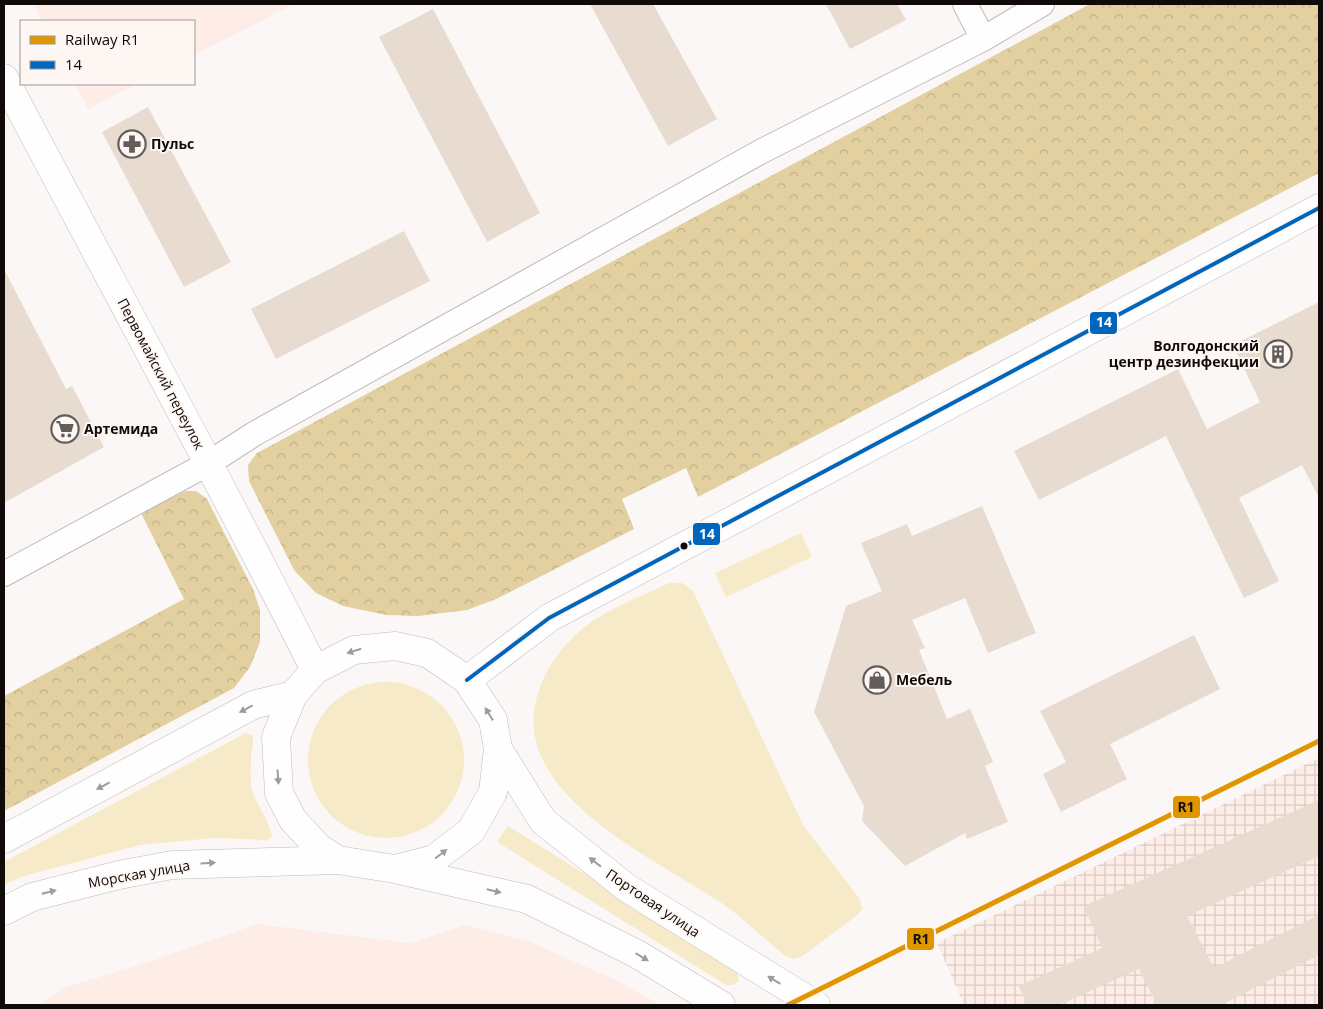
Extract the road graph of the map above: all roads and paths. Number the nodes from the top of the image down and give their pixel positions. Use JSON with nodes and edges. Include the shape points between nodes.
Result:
{"nodes":[{"id":1,"x":965,"y":4,"type":"edge"},
{"id":2,"x":1042,"y":4,"type":"edge"},
{"id":3,"x":983,"y":38,"type":"junction"},
{"id":4,"x":4,"y":78,"type":"edge"},
{"id":5,"x":1319,"y":208,"type":"edge"},
{"id":6,"x":209,"y":463,"type":"junction"},
{"id":7,"x":4,"y":574,"type":"edge"},
{"id":8,"x":315,"y":670,"type":"junction"},
{"id":9,"x":467,"y":680,"type":"junction"},
{"id":10,"x":293,"y":695,"type":"junction"},
{"id":11,"x":498,"y":749,"type":"junction"},
{"id":12,"x":4,"y":839,"type":"edge"},
{"id":13,"x":338,"y":860,"type":"junction"},
{"id":14,"x":395,"y":868,"type":"junction"},
{"id":15,"x":4,"y":911,"type":"edge"},
{"id":16,"x":721,"y":1005,"type":"edge"},
{"id":17,"x":816,"y":1005,"type":"edge"}],
"edges":[{"from":1,"to":3,"type":"street"},
{"from":2,"to":3,"type":"street"},
{"from":3,"to":6,"type":"street","via":[[762,151],[271,425]]},
{"from":4,"to":6,"type":"main road","name":"Первомайский переулок"},
{"from":5,"to":9,"type":"main road","via":[[549,618]]},
{"from":6,"to":7,"type":"street"},
{"from":6,"to":8,"type":"main road","name":"Первомайский переулок"},
{"from":9,"to":8,"type":"main road","one_way":true,"via":[[426,653],[394,646],[354,650]]},
{"from":8,"to":10,"type":"main road"},
{"from":11,"to":9,"type":"main road","one_way":true,"via":[[493,720]]},
{"from":10,"to":12,"type":"main road","one_way":true,"via":[[253,705]]},
{"from":10,"to":13,"type":"main road","one_way":true,"via":[[276,737],[279,793],[293,820],[319,848]]},
{"from":14,"to":11,"type":"main road","one_way":true,"via":[[434,859],[471,831],[493,792]]},
{"from":17,"to":11,"type":"main road","name":"Портовая улица","one_way":true,"via":[[627,888],[542,821]]},
{"from":13,"to":14,"type":"main road","name":"Морская улица"},
{"from":15,"to":13,"type":"main road","name":"Морская улица","one_way":true,"via":[[32,897],[120,874],[172,865]]},
{"from":14,"to":16,"type":"main road","one_way":true,"via":[[526,898],[637,954]]}]}
